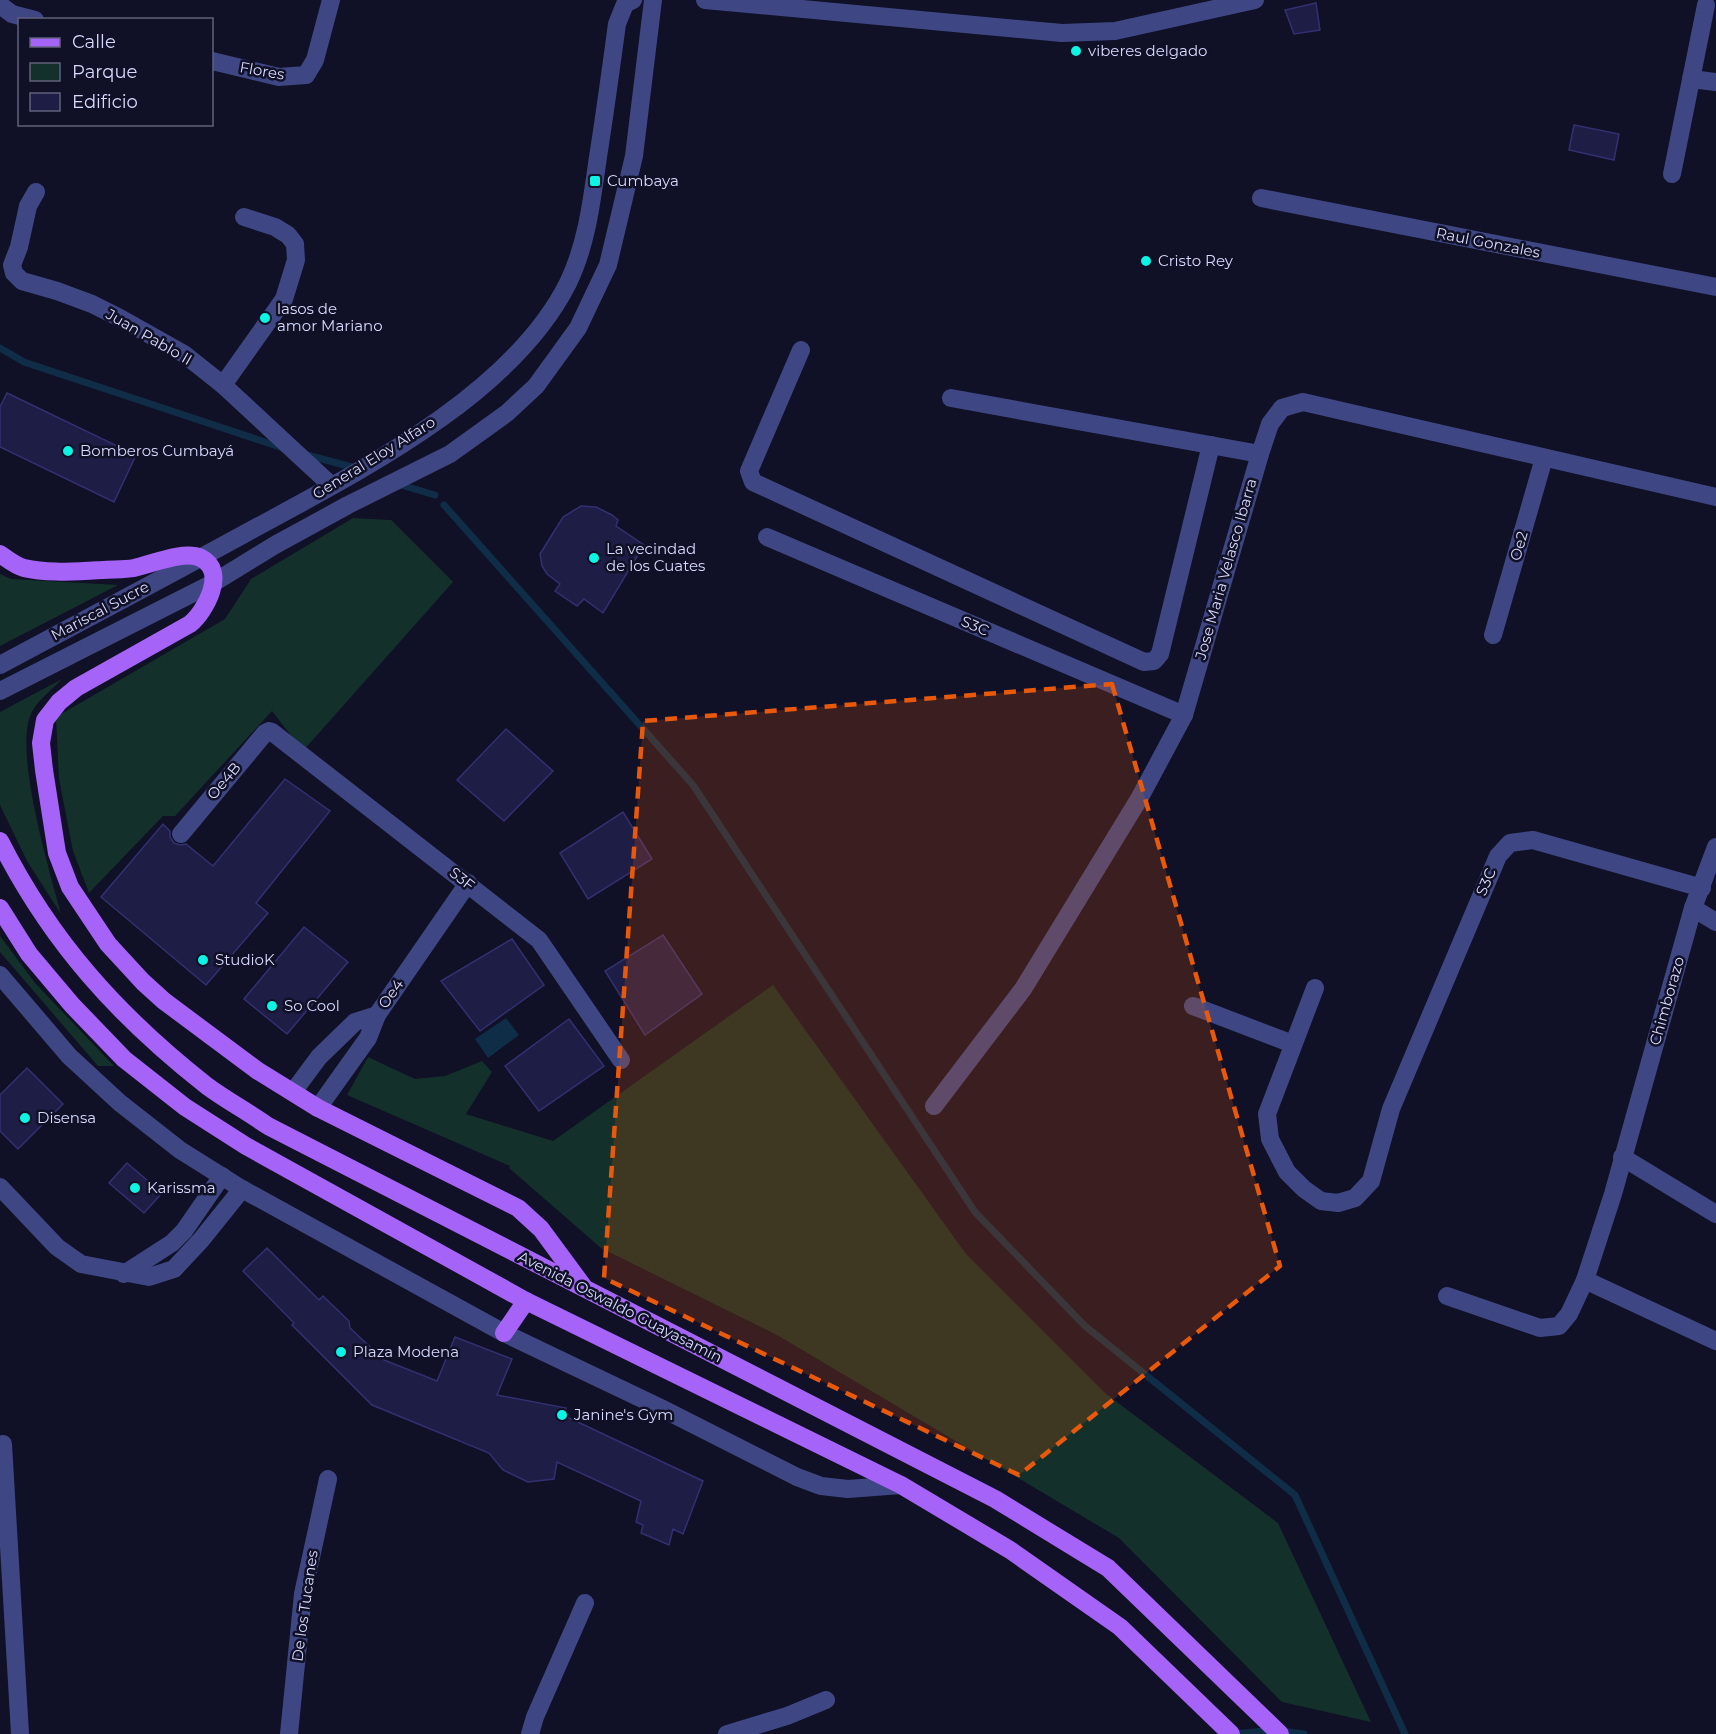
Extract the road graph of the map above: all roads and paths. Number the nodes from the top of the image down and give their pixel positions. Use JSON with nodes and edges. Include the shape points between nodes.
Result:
{"nodes":[{"id":1,"x":331,"y":0,"type":"edge"},
{"id":2,"x":633,"y":0,"type":"edge"},
{"id":3,"x":653,"y":0,"type":"edge"},
{"id":4,"x":705,"y":0,"type":"edge"},
{"id":5,"x":1255,"y":0,"type":"edge"},
{"id":6,"x":0,"y":4,"type":"edge"},
{"id":7,"x":1706,"y":5,"type":"dead end"},
{"id":8,"x":27,"y":18,"type":"edge"},
{"id":9,"x":213,"y":61,"type":"edge"},
{"id":10,"x":1691,"y":79,"type":"junction"},
{"id":11,"x":1716,"y":82,"type":"edge"},
{"id":12,"x":1672,"y":174,"type":"dead end"},
{"id":13,"x":36,"y":192,"type":"dead end"},
{"id":14,"x":1261,"y":198,"type":"dead end"},
{"id":15,"x":244,"y":217,"type":"dead end"},
{"id":16,"x":1716,"y":287,"type":"edge"},
{"id":17,"x":801,"y":350,"type":"dead end"},
{"id":18,"x":223,"y":385,"type":"junction"},
{"id":19,"x":951,"y":398,"type":"dead end"},
{"id":20,"x":1211,"y":445,"type":"junction"},
{"id":21,"x":1260,"y":454,"type":"junction"},
{"id":22,"x":1544,"y":458,"type":"junction"},
{"id":23,"x":332,"y":486,"type":"junction"},
{"id":24,"x":1716,"y":497,"type":"edge"},
{"id":25,"x":767,"y":537,"type":"dead end"},
{"id":26,"x":0,"y":554,"type":"edge"},
{"id":27,"x":201,"y":558,"type":"junction"},
{"id":28,"x":213,"y":583,"type":"junction"},
{"id":29,"x":1493,"y":635,"type":"dead end"},
{"id":30,"x":0,"y":665,"type":"edge"},
{"id":31,"x":0,"y":691,"type":"edge"},
{"id":32,"x":1184,"y":715,"type":"junction"},
{"id":33,"x":269,"y":731,"type":"joint"},
{"id":34,"x":181,"y":834,"type":"dead end"},
{"id":35,"x":0,"y":841,"type":"edge"},
{"id":36,"x":1716,"y":847,"type":"edge"},
{"id":37,"x":468,"y":883,"type":"junction"},
{"id":38,"x":1702,"y":888,"type":"junction"},
{"id":39,"x":0,"y":908,"type":"edge"},
{"id":40,"x":1693,"y":908,"type":"junction"},
{"id":41,"x":1716,"y":921,"type":"edge"},
{"id":42,"x":0,"y":975,"type":"edge"},
{"id":43,"x":1315,"y":988,"type":"dead end"},
{"id":44,"x":1193,"y":1006,"type":"dead end"},
{"id":45,"x":377,"y":1015,"type":"junction"},
{"id":46,"x":1293,"y":1044,"type":"junction"},
{"id":47,"x":621,"y":1060,"type":"dead end"},
{"id":48,"x":293,"y":1092,"type":"junction"},
{"id":49,"x":934,"y":1106,"type":"dead end"},
{"id":50,"x":318,"y":1108,"type":"junction"},
{"id":51,"x":1622,"y":1157,"type":"junction"},
{"id":52,"x":222,"y":1176,"type":"junction"},
{"id":53,"x":0,"y":1187,"type":"edge"},
{"id":54,"x":242,"y":1190,"type":"junction"},
{"id":55,"x":1716,"y":1214,"type":"edge"},
{"id":56,"x":124,"y":1274,"type":"junction"},
{"id":57,"x":1585,"y":1280,"type":"junction"},
{"id":58,"x":586,"y":1289,"type":"junction"},
{"id":59,"x":1448,"y":1296,"type":"dead end"},
{"id":60,"x":526,"y":1301,"type":"junction"},
{"id":61,"x":504,"y":1333,"type":"junction"},
{"id":62,"x":1716,"y":1341,"type":"edge"},
{"id":63,"x":3,"y":1444,"type":"dead end"},
{"id":64,"x":328,"y":1479,"type":"dead end"},
{"id":65,"x":901,"y":1485,"type":"junction"},
{"id":66,"x":585,"y":1603,"type":"dead end"},
{"id":67,"x":826,"y":1700,"type":"dead end"},
{"id":68,"x":1225,"y":1728,"type":"edge"},
{"id":69,"x":20,"y":1734,"type":"edge"},
{"id":70,"x":289,"y":1734,"type":"edge"},
{"id":71,"x":530,"y":1734,"type":"edge"},
{"id":72,"x":727,"y":1734,"type":"edge"},
{"id":73,"x":1280,"y":1734,"type":"edge"}],
"edges":[{"from":1,"to":9,"type":"street","name":"Flores","via":[[315,60],[306,75],[279,77]]},
{"from":2,"to":23,"type":"street","name":"General Eloy Alfaro","via":[[625,4],[617,24],[586,232],[568,282],[544,323],[513,359],[461,402],[407,441]]},
{"from":3,"to":28,"type":"street","via":[[634,156],[621,217],[594,298],[558,358],[507,413],[450,454],[296,533]]},
{"from":4,"to":5,"type":"street","via":[[1062,33],[1115,31]]},
{"from":6,"to":8,"type":"street","via":[[12,14]]},
{"from":7,"to":10,"type":"street"},
{"from":10,"to":11,"type":"street"},
{"from":10,"to":12,"type":"street"},
{"from":13,"to":18,"type":"street","name":"Juan Pablo II","via":[[28,206],[12,265],[14,273],[22,281],[69,295],[120,318],[184,354]]},
{"from":14,"to":16,"type":"street","name":"Raul Gonzales"},
{"from":15,"to":18,"type":"street","via":[[288,235],[295,244],[297,260],[284,299]]},
{"from":17,"to":20,"type":"street","via":[[749,471],[753,482],[1144,662],[1154,661],[1160,654]]},
{"from":18,"to":23,"type":"street","name":"Juan Pablo II"},
{"from":19,"to":20,"type":"street"},
{"from":20,"to":21,"type":"street"},
{"from":21,"to":22,"type":"street","name":"Jose Maria Velasco Ibarra","via":[[1270,424],[1282,408],[1304,402]]},
{"from":21,"to":32,"type":"street","name":"Jose Maria Velasco Ibarra"},
{"from":22,"to":24,"type":"street","name":"Jose Maria Velasco Ibarra"},
{"from":22,"to":29,"type":"street","name":"Oe2"},
{"from":23,"to":27,"type":"street","name":"General Eloy Alfaro"},
{"from":25,"to":32,"type":"street","name":"S3C"},
{"from":26,"to":27,"type":"main road","via":[[22,568],[58,571],[132,568],[185,555]]},
{"from":27,"to":28,"type":"main road","via":[[209,564]]},
{"from":27,"to":30,"type":"street","name":"Mariscal Sucre"},
{"from":28,"to":31,"type":"street"},
{"from":28,"to":48,"type":"main road","via":[[204,609],[190,624],[76,688],[51,711],[42,728],[41,742],[57,853],[81,905],[108,944],[142,982],[258,1071]]},
{"from":32,"to":49,"type":"street","name":"Jose Maria Velasco Ibarra","via":[[1139,800],[1023,989]]},
{"from":33,"to":34,"type":"street","name":"Oe4B"},
{"from":33,"to":37,"type":"street","name":"S3F"},
{"from":35,"to":58,"type":"main road","name":"Avenida Oswaldo Guayasamín","via":[[49,926],[104,993],[153,1041],[209,1087],[268,1126]]},
{"from":36,"to":38,"type":"street","name":"Chimborazo"},
{"from":37,"to":45,"type":"street","name":"Oe4"},
{"from":37,"to":47,"type":"street","name":"S3F","via":[[545,947]]},
{"from":38,"to":40,"type":"street","name":"Chimborazo"},
{"from":38,"to":46,"type":"street","name":"S3C","via":[[1533,840],[1510,843],[1498,856],[1391,1109],[1371,1181],[1355,1198],[1338,1203],[1322,1201],[1304,1189],[1287,1172],[1270,1139],[1267,1114]]},
{"from":39,"to":60,"type":"main road","via":[[29,954],[72,1005],[124,1059],[185,1107],[246,1146]]},
{"from":40,"to":41,"type":"street"},
{"from":40,"to":51,"type":"street","name":"Chimborazo"},
{"from":42,"to":52,"type":"street","via":[[69,1056],[120,1103],[180,1150]]},
{"from":43,"to":46,"type":"street","name":"S3C"},
{"from":44,"to":46,"type":"street"},
{"from":45,"to":48,"type":"street","via":[[355,1022],[319,1057]]},
{"from":45,"to":50,"type":"street","name":"Oe4","via":[[368,1038]]},
{"from":48,"to":50,"type":"main road"},
{"from":50,"to":58,"type":"main road","via":[[518,1208],[541,1228]]},
{"from":51,"to":55,"type":"street"},
{"from":51,"to":57,"type":"street","name":"Chimborazo"},
{"from":52,"to":54,"type":"street"},
{"from":52,"to":56,"type":"street","via":[[184,1231]]},
{"from":53,"to":56,"type":"street","via":[[57,1246],[81,1264]]},
{"from":54,"to":56,"type":"street","via":[[174,1269],[149,1277]]},
{"from":54,"to":61,"type":"street"},
{"from":57,"to":59,"type":"street","name":"Chimborazo","via":[[1559,1326],[1540,1328]]},
{"from":57,"to":62,"type":"street"},
{"from":58,"to":73,"type":"main road","name":"Avenida Oswaldo Guayasamín","via":[[995,1499],[1108,1568]]},
{"from":60,"to":61,"type":"main road"},
{"from":60,"to":65,"type":"main road"},
{"from":61,"to":65,"type":"street","via":[[797,1477],[848,1489]]},
{"from":63,"to":69,"type":"street"},
{"from":64,"to":70,"type":"street","name":"De los Tucanes","via":[[303,1594]]},
{"from":65,"to":68,"type":"main road","via":[[1010,1550],[1119,1627]]},
{"from":66,"to":71,"type":"street"},
{"from":67,"to":72,"type":"street"}]}
